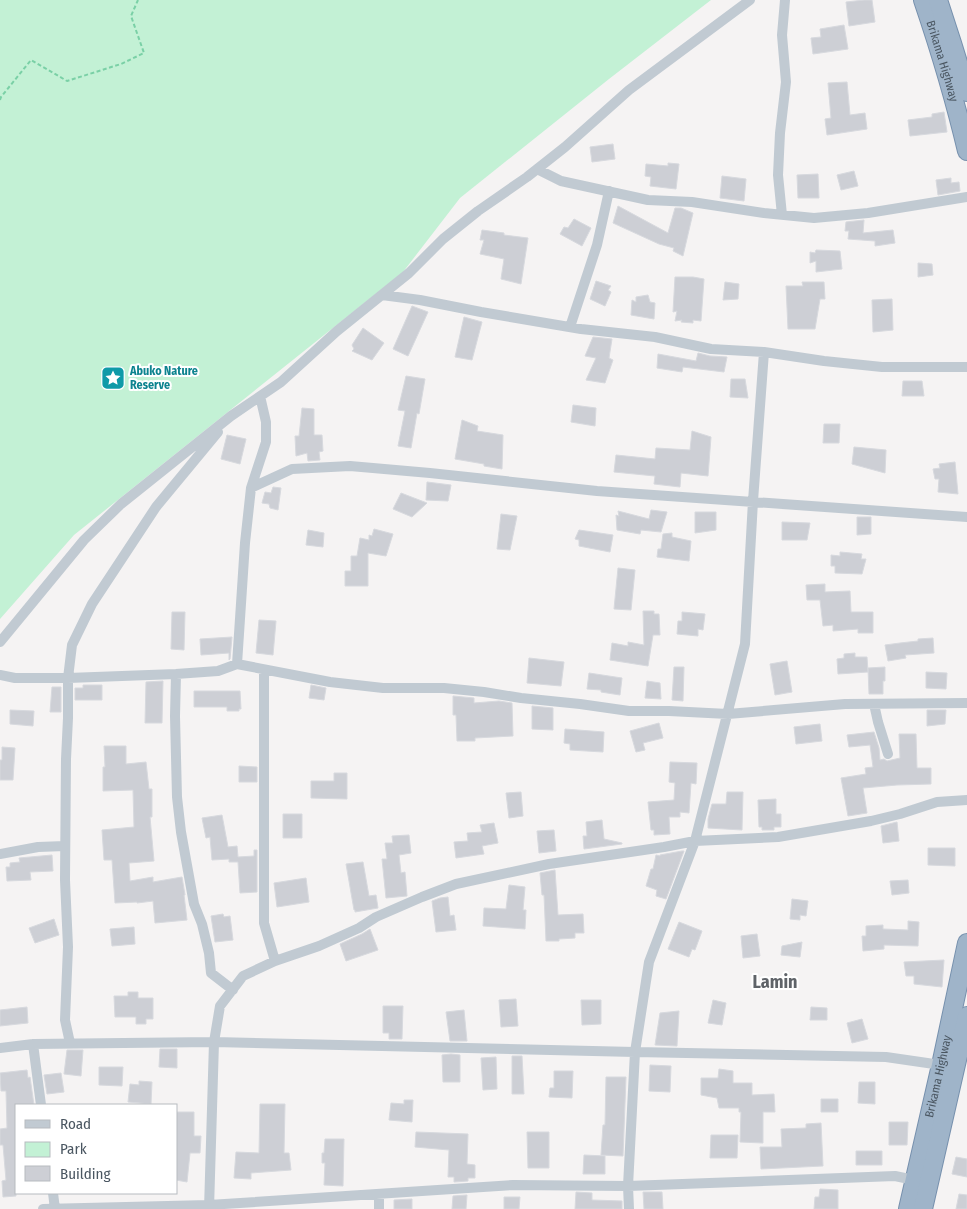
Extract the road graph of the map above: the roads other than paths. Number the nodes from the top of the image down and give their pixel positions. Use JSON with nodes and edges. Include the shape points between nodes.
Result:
{"nodes":[{"id":1,"x":750,"y":0,"type":"edge"},
{"id":2,"x":786,"y":0,"type":"edge"},
{"id":3,"x":923,"y":0,"type":"edge"},
{"id":4,"x":938,"y":0,"type":"edge"},
{"id":5,"x":967,"y":92,"type":"edge"},
{"id":6,"x":967,"y":152,"type":"edge"},
{"id":7,"x":537,"y":169,"type":"junction"},
{"id":8,"x":609,"y":191,"type":"junction"},
{"id":9,"x":967,"y":197,"type":"edge"},
{"id":10,"x":782,"y":215,"type":"junction"},
{"id":11,"x":382,"y":295,"type":"junction"},
{"id":12,"x":570,"y":327,"type":"junction"},
{"id":13,"x":764,"y":352,"type":"junction"},
{"id":14,"x":967,"y":367,"type":"edge"},
{"id":15,"x":260,"y":396,"type":"junction"},
{"id":16,"x":231,"y":416,"type":"junction"},
{"id":17,"x":251,"y":488,"type":"junction"},
{"id":18,"x":753,"y":501,"type":"junction"},
{"id":19,"x":967,"y":517,"type":"edge"},
{"id":20,"x":0,"y":642,"type":"edge"},
{"id":21,"x":237,"y":664,"type":"junction"},
{"id":22,"x":264,"y":670,"type":"junction"},
{"id":23,"x":176,"y":674,"type":"junction"},
{"id":24,"x":0,"y":675,"type":"edge"},
{"id":25,"x":68,"y":678,"type":"junction"},
{"id":26,"x":967,"y":703,"type":"edge"},
{"id":27,"x":874,"y":704,"type":"junction"},
{"id":28,"x":728,"y":714,"type":"junction"},
{"id":29,"x":888,"y":754,"type":"dead end"},
{"id":30,"x":967,"y":800,"type":"edge"},
{"id":31,"x":695,"y":841,"type":"junction"},
{"id":32,"x":65,"y":846,"type":"junction"},
{"id":33,"x":0,"y":854,"type":"edge"},
{"id":34,"x":967,"y":943,"type":"edge"},
{"id":35,"x":275,"y":961,"type":"junction"},
{"id":36,"x":233,"y":990,"type":"junction"},
{"id":37,"x":967,"y":1016,"type":"edge"},
{"id":38,"x":214,"y":1042,"type":"junction"},
{"id":39,"x":33,"y":1044,"type":"junction"},
{"id":40,"x":70,"y":1044,"type":"junction"},
{"id":41,"x":0,"y":1048,"type":"edge"},
{"id":42,"x":635,"y":1052,"type":"junction"},
{"id":43,"x":955,"y":1064,"type":"edge"},
{"id":44,"x":41,"y":1104,"type":"edge"},
{"id":45,"x":914,"y":1180,"type":"junction"},
{"id":46,"x":628,"y":1186,"type":"junction"},
{"id":47,"x":53,"y":1194,"type":"edge"},
{"id":48,"x":378,"y":1194,"type":"junction"},
{"id":49,"x":209,"y":1207,"type":"edge"},
{"id":50,"x":55,"y":1208,"type":"edge"},
{"id":51,"x":43,"y":1209,"type":"edge"},
{"id":52,"x":379,"y":1209,"type":"edge"},
{"id":53,"x":629,"y":1209,"type":"edge"},
{"id":54,"x":908,"y":1209,"type":"edge"},
{"id":55,"x":923,"y":1209,"type":"edge"}],
"edges":[{"from":1,"to":7,"type":"street","via":[[629,90]]},
{"from":2,"to":10,"type":"street","via":[[782,35],[786,82],[778,175]]},
{"from":3,"to":6,"type":"highway","name":"Brikama Highway","via":[[943,60]]},
{"from":4,"to":5,"type":"highway","name":"Brikama Highway"},
{"from":7,"to":8,"type":"street","via":[[561,180]]},
{"from":7,"to":11,"type":"street","via":[[478,211]]},
{"from":8,"to":10,"type":"street","via":[[648,200],[692,202]]},
{"from":8,"to":12,"type":"street","via":[[597,245]]},
{"from":9,"to":10,"type":"street","via":[[858,214],[814,218]]},
{"from":11,"to":12,"type":"street"},
{"from":11,"to":15,"type":"street","via":[[281,382]]},
{"from":12,"to":13,"type":"street","via":[[655,337],[711,349]]},
{"from":13,"to":14,"type":"street","via":[[882,367]]},
{"from":13,"to":18,"type":"street"},
{"from":15,"to":16,"type":"street"},
{"from":15,"to":17,"type":"street","via":[[266,422],[266,442]]},
{"from":16,"to":20,"type":"street","via":[[120,504],[84,540]]},
{"from":16,"to":25,"type":"street","via":[[156,507],[92,604],[72,645]]},
{"from":17,"to":18,"type":"street","via":[[292,469],[350,466],[597,491]]},
{"from":17,"to":21,"type":"street","via":[[244,544]]},
{"from":18,"to":19,"type":"street"},
{"from":18,"to":28,"type":"street","via":[[745,644]]},
{"from":21,"to":22,"type":"street"},
{"from":21,"to":23,"type":"street","via":[[218,671]]},
{"from":22,"to":28,"type":"street","via":[[330,682],[383,688],[484,692],[629,712]]},
{"from":22,"to":35,"type":"street","via":[[264,923]]},
{"from":23,"to":25,"type":"street"},
{"from":23,"to":36,"type":"street","via":[[177,797],[187,869],[211,973]]},
{"from":24,"to":25,"type":"street"},
{"from":25,"to":32,"type":"street"},
{"from":26,"to":27,"type":"street"},
{"from":27,"to":28,"type":"street"},
{"from":27,"to":29,"type":"street"},
{"from":28,"to":31,"type":"street"},
{"from":30,"to":31,"type":"street","via":[[936,802],[871,821],[778,837]]},
{"from":31,"to":35,"type":"street","via":[[549,864],[456,884],[422,896],[319,946]]},
{"from":31,"to":42,"type":"street","via":[[649,962]]},
{"from":32,"to":33,"type":"street"},
{"from":32,"to":40,"type":"street","via":[[68,947],[65,1020]]},
{"from":34,"to":43,"type":"highway","name":"Brikama Highway"},
{"from":35,"to":36,"type":"street","via":[[243,976]]},
{"from":36,"to":38,"type":"street","via":[[220,1006]]},
{"from":37,"to":43,"type":"highway","name":"Brikama Highway"},
{"from":38,"to":40,"type":"street"},
{"from":38,"to":42,"type":"street"},
{"from":38,"to":49,"type":"street"},
{"from":39,"to":40,"type":"street"},
{"from":39,"to":41,"type":"street"},
{"from":39,"to":44,"type":"street"},
{"from":42,"to":43,"type":"street","via":[[886,1057]]},
{"from":42,"to":46,"type":"street"},
{"from":43,"to":45,"type":"highway","name":"Brikama Highway"},
{"from":43,"to":55,"type":"highway","name":"Brikama Highway"},
{"from":45,"to":46,"type":"street","via":[[895,1176]]},
{"from":45,"to":54,"type":"highway","name":"Brikama Highway"},
{"from":46,"to":48,"type":"street","via":[[513,1185]]},
{"from":46,"to":53,"type":"street"},
{"from":47,"to":50,"type":"street"},
{"from":48,"to":49,"type":"street"},
{"from":48,"to":52,"type":"street"},
{"from":49,"to":50,"type":"street"},
{"from":50,"to":51,"type":"street"}]}
